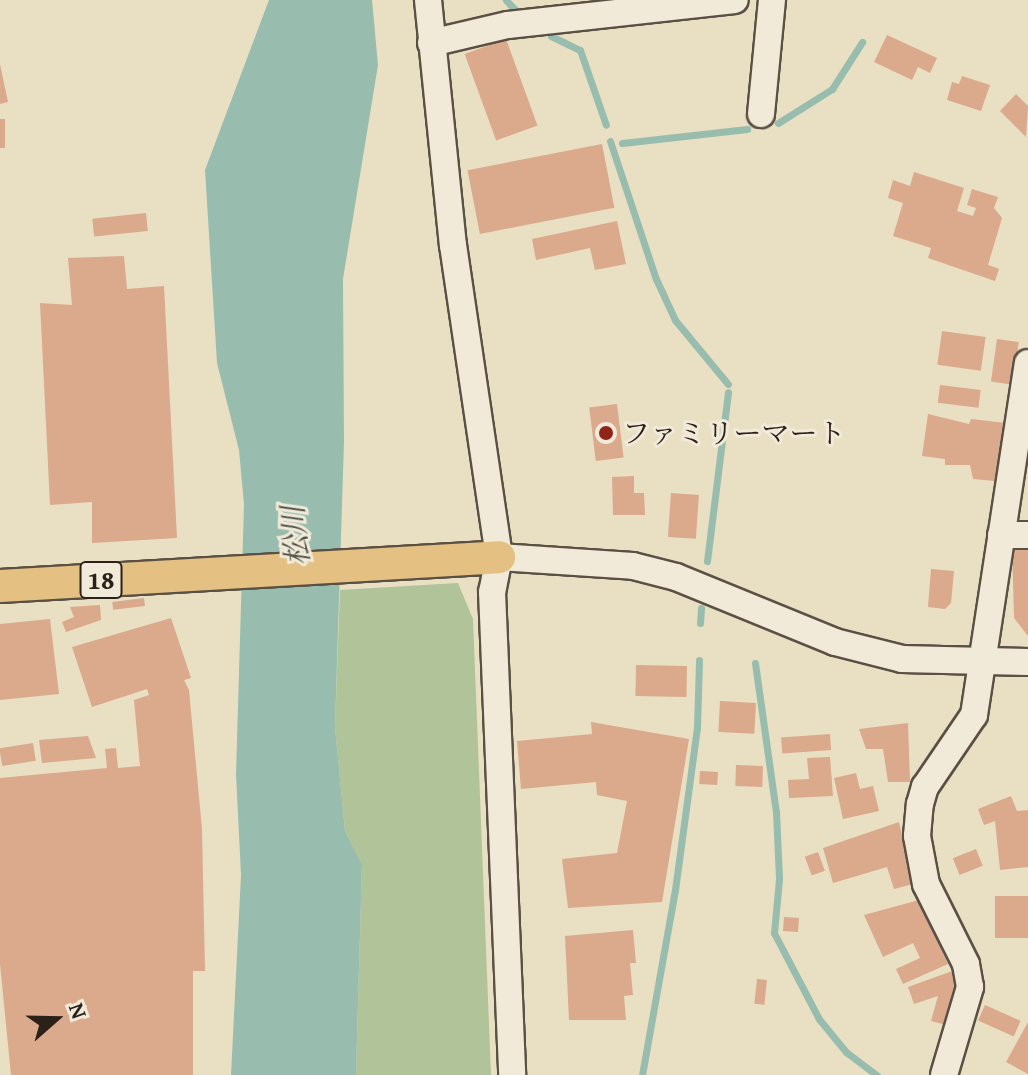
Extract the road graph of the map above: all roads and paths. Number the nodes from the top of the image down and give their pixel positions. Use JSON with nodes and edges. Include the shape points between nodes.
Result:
{"nodes":[{"id":1,"x":428,"y":0,"type":"edge"},
{"id":2,"x":735,"y":0,"type":"edge"},
{"id":3,"x":772,"y":0,"type":"edge"},
{"id":4,"x":431,"y":43,"type":"junction"},
{"id":5,"x":761,"y":114,"type":"dead end"},
{"id":6,"x":1028,"y":363,"type":"edge"},
{"id":7,"x":1001,"y":535,"type":"junction"},
{"id":8,"x":1028,"y":535,"type":"edge"},
{"id":9,"x":499,"y":557,"type":"junction"},
{"id":10,"x":0,"y":586,"type":"edge"},
{"id":11,"x":1028,"y":662,"type":"edge"},
{"id":12,"x":983,"y":664,"type":"junction"},
{"id":13,"x":512,"y":1075,"type":"edge"},
{"id":14,"x":944,"y":1075,"type":"edge"}],
"edges":[{"from":1,"to":4,"type":"street"},
{"from":2,"to":4,"type":"street","via":[[508,25]]},
{"from":3,"to":5,"type":"street"},
{"from":4,"to":9,"type":"street","via":[[453,245]]},
{"from":6,"to":7,"type":"street"},
{"from":7,"to":8,"type":"street"},
{"from":7,"to":12,"type":"street"},
{"from":9,"to":10,"type":"main road","number":"18"},
{"from":9,"to":12,"type":"street","via":[[633,566],[676,577],[835,642],[902,659]]},
{"from":9,"to":13,"type":"street","via":[[492,592]]},
{"from":11,"to":12,"type":"street"},
{"from":12,"to":14,"type":"street","via":[[974,715],[925,787],[917,836],[926,884],[966,964],[970,987]]}]}
